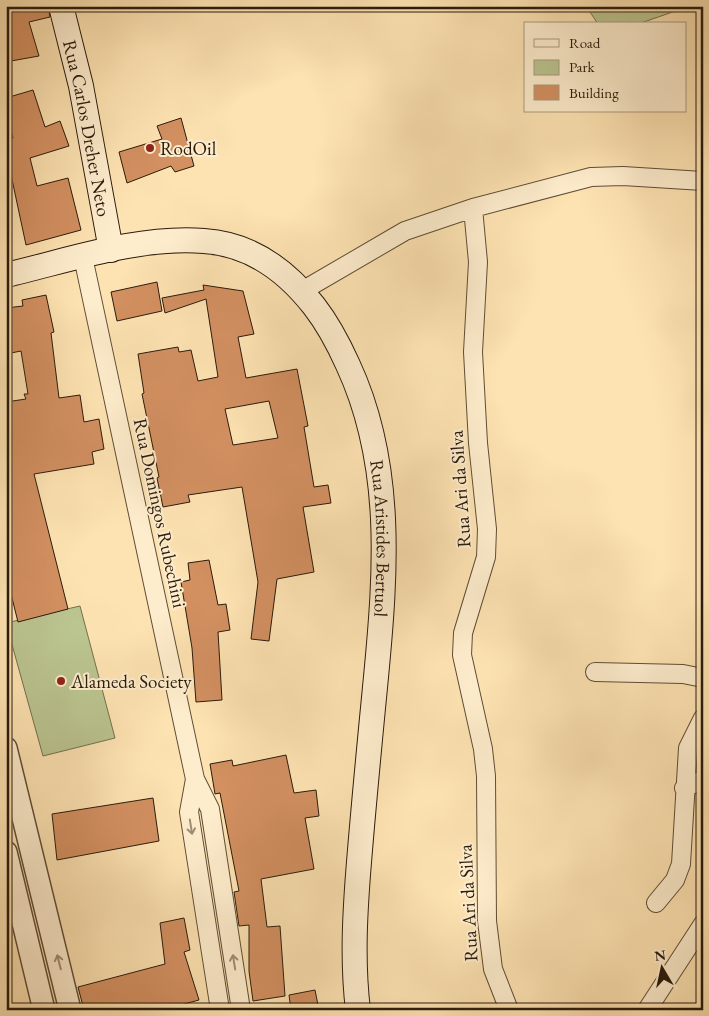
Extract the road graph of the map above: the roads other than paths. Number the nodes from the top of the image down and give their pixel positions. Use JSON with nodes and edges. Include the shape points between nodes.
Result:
{"nodes":[{"id":1,"x":61,"y":6,"type":"edge"},
{"id":2,"x":703,"y":181,"type":"edge"},
{"id":3,"x":473,"y":208,"type":"junction"},
{"id":4,"x":111,"y":250,"type":"junction"},
{"id":5,"x":83,"y":257,"type":"junction"},
{"id":6,"x":6,"y":275,"type":"edge"},
{"id":7,"x":302,"y":291,"type":"junction"},
{"id":8,"x":595,"y":672,"type":"dead end"},
{"id":9,"x":703,"y":678,"type":"edge"},
{"id":10,"x":703,"y":718,"type":"edge"},
{"id":11,"x":6,"y":748,"type":"edge"},
{"id":12,"x":195,"y":779,"type":"junction"},
{"id":13,"x":703,"y":780,"type":"edge"},
{"id":14,"x":684,"y":788,"type":"junction"},
{"id":15,"x":9,"y":862,"type":"edge"},
{"id":16,"x":35,"y":866,"type":"junction"},
{"id":17,"x":656,"y":903,"type":"dead end"},
{"id":18,"x":703,"y":924,"type":"edge"},
{"id":19,"x":69,"y":1007,"type":"edge"},
{"id":20,"x":44,"y":1010,"type":"edge"},
{"id":21,"x":220,"y":1010,"type":"edge"},
{"id":22,"x":241,"y":1010,"type":"edge"},
{"id":23,"x":358,"y":1010,"type":"edge"},
{"id":24,"x":509,"y":1010,"type":"edge"},
{"id":25,"x":647,"y":1010,"type":"edge"}],
"edges":[{"from":1,"to":4,"type":"main road","name":"Rua Carlos Dreher Neto","via":[[81,86]]},
{"from":2,"to":3,"type":"street","via":[[591,177]]},
{"from":3,"to":7,"type":"street","via":[[405,231]]},
{"from":3,"to":24,"type":"street","name":"Rua Ari da Silva","via":[[478,262],[473,352],[487,529],[486,557],[463,633],[462,655],[486,776],[490,950],[493,969]]},
{"from":4,"to":5,"type":"main road","name":"Rua Aristides Bertuol"},
{"from":4,"to":7,"type":"main road","name":"Rua Aristides Bertuol","via":[[170,240],[206,241],[261,257]]},
{"from":5,"to":6,"type":"main road","name":"Rua Aristides Bertuol"},
{"from":5,"to":12,"type":"street","name":"Rua Domingos Rubechini"},
{"from":7,"to":23,"type":"main road","name":"Rua Aristides Bertuol","via":[[334,338],[356,384],[373,433],[382,485],[383,602],[355,917]]},
{"from":8,"to":9,"type":"street","via":[[683,674]]},
{"from":10,"to":14,"type":"street","via":[[688,748]]},
{"from":11,"to":16,"type":"street"},
{"from":12,"to":21,"type":"street","name":"Rua Domingos Rubechini","one_way":true,"via":[[189,812]]},
{"from":22,"to":12,"type":"street","name":"Rua Domingos Rubechini","one_way":true,"via":[[210,809]]},
{"from":13,"to":14,"type":"street"},
{"from":14,"to":17,"type":"street","via":[[681,864],[675,880]]},
{"from":15,"to":16,"type":"street"},
{"from":15,"to":20,"type":"street"},
{"from":19,"to":16,"type":"street","one_way":true},
{"from":18,"to":25,"type":"street"},
{"from":19,"to":20,"type":"street"}]}
